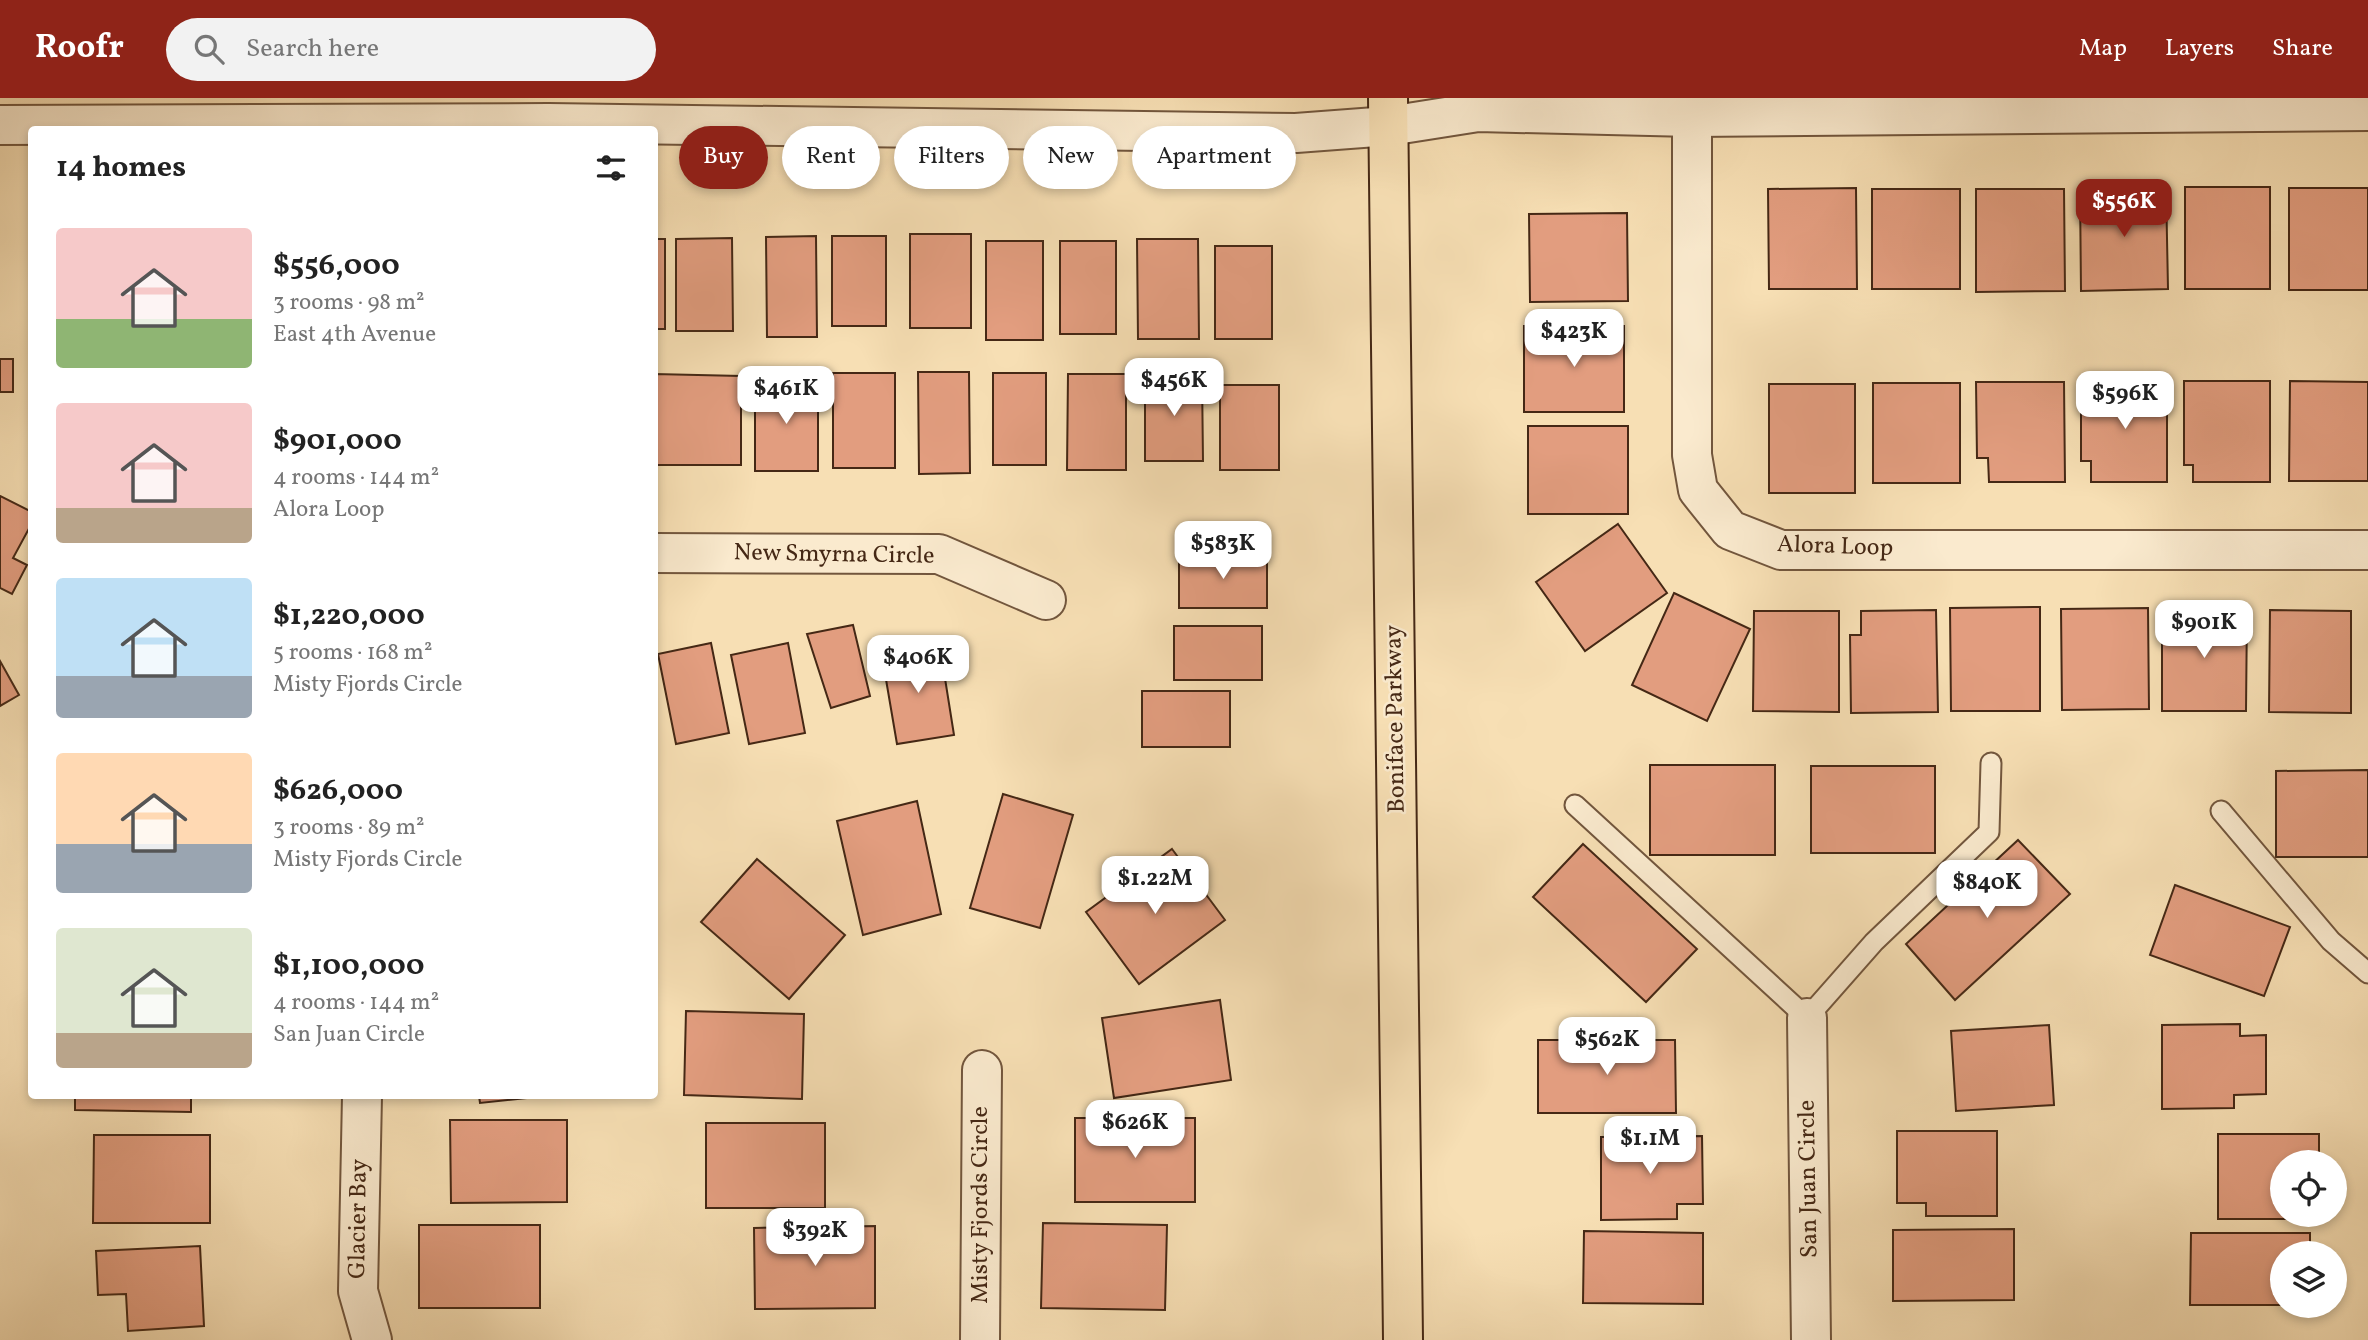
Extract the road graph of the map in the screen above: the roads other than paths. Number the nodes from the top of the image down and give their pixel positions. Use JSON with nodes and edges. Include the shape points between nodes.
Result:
{"nodes":[{"id":1,"x":2368,"y":111,"type":"edge"},
{"id":2,"x":1389,"y":112,"type":"edge"},
{"id":3,"x":1692,"y":117,"type":"junction"},
{"id":4,"x":317,"y":119,"type":"edge"},
{"id":5,"x":0,"y":125,"type":"edge"},
{"id":6,"x":549,"y":126,"type":"edge"},
{"id":7,"x":658,"y":127,"type":"edge"},
{"id":8,"x":2368,"y":550,"type":"edge"},
{"id":9,"x":658,"y":553,"type":"edge"},
{"id":10,"x":1045,"y":600,"type":"dead end"},
{"id":11,"x":1991,"y":763,"type":"dead end"},
{"id":12,"x":1575,"y":805,"type":"dead end"},
{"id":13,"x":2221,"y":811,"type":"dead end"},
{"id":14,"x":2368,"y":973,"type":"edge"},
{"id":15,"x":1807,"y":1018,"type":"junction"},
{"id":16,"x":982,"y":1070,"type":"dead end"},
{"id":17,"x":362,"y":1099,"type":"edge"},
{"id":18,"x":373,"y":1340,"type":"edge"},
{"id":19,"x":980,"y":1340,"type":"edge"},
{"id":20,"x":1403,"y":1340,"type":"edge"},
{"id":21,"x":1811,"y":1340,"type":"edge"}],
"edges":[{"from":1,"to":3,"type":"street"},
{"from":2,"to":3,"type":"street"},
{"from":2,"to":7,"type":"street","via":[[1296,133]]},
{"from":2,"to":20,"type":"main road","name":"Boniface Parkway"},
{"from":3,"to":8,"type":"street","name":"Alora Loop","via":[[1692,455],[1698,490],[1730,530],[1780,550]]},
{"from":4,"to":5,"type":"street"},
{"from":4,"to":6,"type":"street"},
{"from":9,"to":10,"type":"street","name":"New Smyrna Circle","via":[[939,554]]},
{"from":11,"to":15,"type":"lane","via":[[1989,832],[1874,942]]},
{"from":12,"to":15,"type":"lane"},
{"from":13,"to":14,"type":"lane","via":[[2331,941]]},
{"from":15,"to":21,"type":"street","name":"San Juan Circle"},
{"from":16,"to":19,"type":"street","name":"Misty Fjords Circle"},
{"from":17,"to":18,"type":"street","name":"Glacier Bay","via":[[358,1291]]}]}
